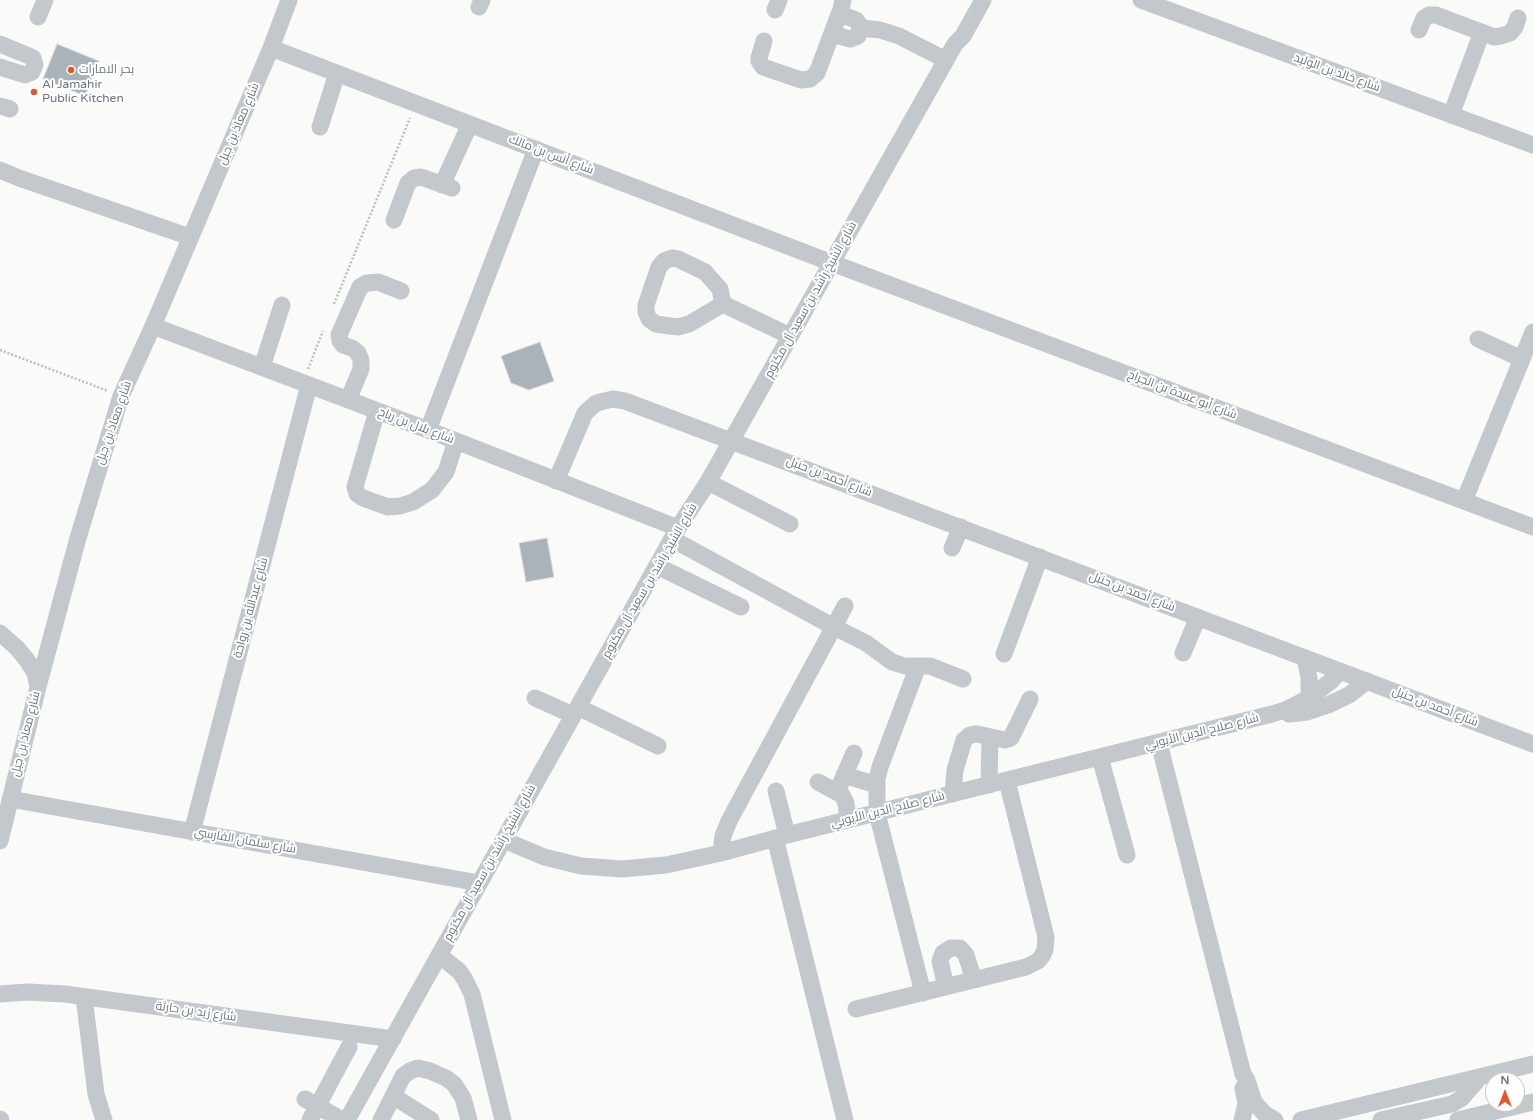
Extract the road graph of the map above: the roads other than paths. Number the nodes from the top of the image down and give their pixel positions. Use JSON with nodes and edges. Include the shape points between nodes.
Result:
{"nodes":[{"id":1,"x":45,"y":0,"type":"edge"},
{"id":2,"x":289,"y":0,"type":"edge"},
{"id":3,"x":975,"y":0,"type":"edge"},
{"id":4,"x":983,"y":0,"type":"edge"},
{"id":5,"x":1141,"y":0,"type":"edge"},
{"id":6,"x":842,"y":7,"type":"edge"},
{"id":7,"x":38,"y":18,"type":"dead end"},
{"id":8,"x":1518,"y":18,"type":"dead end"},
{"id":9,"x":861,"y":28,"type":"junction"},
{"id":10,"x":1419,"y":30,"type":"dead end"},
{"id":11,"x":1482,"y":32,"type":"junction"},
{"id":12,"x":832,"y":34,"type":"junction"},
{"id":13,"x":764,"y":41,"type":"dead end"},
{"id":14,"x":0,"y":44,"type":"edge"},
{"id":15,"x":955,"y":44,"type":"junction"},
{"id":16,"x":271,"y":48,"type":"junction"},
{"id":17,"x":946,"y":60,"type":"junction"},
{"id":18,"x":0,"y":67,"type":"edge"},
{"id":19,"x":337,"y":73,"type":"junction"},
{"id":20,"x":1451,"y":115,"type":"junction"},
{"id":21,"x":470,"y":124,"type":"junction"},
{"id":22,"x":320,"y":127,"type":"dead end"},
{"id":23,"x":1533,"y":145,"type":"edge"},
{"id":24,"x":536,"y":149,"type":"junction"},
{"id":25,"x":0,"y":170,"type":"edge"},
{"id":26,"x":394,"y":220,"type":"dead end"},
{"id":27,"x":190,"y":237,"type":"junction"},
{"id":28,"x":832,"y":263,"type":"junction"},
{"id":29,"x":401,"y":291,"type":"dead end"},
{"id":30,"x":723,"y":304,"type":"junction"},
{"id":31,"x":282,"y":305,"type":"dead end"},
{"id":32,"x":153,"y":326,"type":"junction"},
{"id":33,"x":1533,"y":332,"type":"edge"},
{"id":34,"x":790,"y":336,"type":"junction"},
{"id":35,"x":1478,"y":340,"type":"dead end"},
{"id":36,"x":1522,"y":359,"type":"junction"},
{"id":37,"x":262,"y":367,"type":"junction"},
{"id":38,"x":306,"y":383,"type":"junction"},
{"id":39,"x":348,"y":400,"type":"junction"},
{"id":40,"x":376,"y":411,"type":"junction"},
{"id":41,"x":428,"y":430,"type":"junction"},
{"id":42,"x":732,"y":440,"type":"junction"},
{"id":43,"x":456,"y":441,"type":"junction"},
{"id":44,"x":556,"y":481,"type":"junction"},
{"id":45,"x":708,"y":482,"type":"junction"},
{"id":46,"x":1464,"y":501,"type":"junction"},
{"id":47,"x":790,"y":524,"type":"dead end"},
{"id":48,"x":961,"y":527,"type":"junction"},
{"id":49,"x":1533,"y":527,"type":"edge"},
{"id":50,"x":675,"y":534,"type":"junction"},
{"id":51,"x":952,"y":548,"type":"dead end"},
{"id":52,"x":1040,"y":557,"type":"junction"},
{"id":53,"x":658,"y":566,"type":"junction"},
{"id":54,"x":845,"y":606,"type":"dead end"},
{"id":55,"x":741,"y":607,"type":"dead end"},
{"id":56,"x":1198,"y":617,"type":"junction"},
{"id":57,"x":834,"y":627,"type":"junction"},
{"id":58,"x":0,"y":633,"type":"edge"},
{"id":59,"x":1183,"y":653,"type":"dead end"},
{"id":60,"x":1004,"y":654,"type":"dead end"},
{"id":61,"x":1305,"y":658,"type":"junction"},
{"id":62,"x":918,"y":666,"type":"junction"},
{"id":63,"x":1340,"y":671,"type":"junction"},
{"id":64,"x":963,"y":679,"type":"dead end"},
{"id":65,"x":1367,"y":681,"type":"junction"},
{"id":66,"x":38,"y":687,"type":"junction"},
{"id":67,"x":535,"y":698,"type":"dead end"},
{"id":68,"x":1310,"y":698,"type":"junction"},
{"id":69,"x":1030,"y":699,"type":"dead end"},
{"id":70,"x":575,"y":711,"type":"junction"},
{"id":71,"x":1272,"y":714,"type":"junction"},
{"id":72,"x":990,"y":737,"type":"junction"},
{"id":73,"x":1159,"y":743,"type":"junction"},
{"id":74,"x":1533,"y":744,"type":"edge"},
{"id":75,"x":658,"y":746,"type":"dead end"},
{"id":76,"x":854,"y":753,"type":"dead end"},
{"id":77,"x":1100,"y":757,"type":"junction"},
{"id":78,"x":844,"y":775,"type":"junction"},
{"id":79,"x":1006,"y":781,"type":"junction"},
{"id":80,"x":818,"y":782,"type":"dead end"},
{"id":81,"x":989,"y":785,"type":"junction"},
{"id":82,"x":877,"y":786,"type":"junction"},
{"id":83,"x":776,"y":791,"type":"dead end"},
{"id":84,"x":837,"y":792,"type":"junction"},
{"id":85,"x":953,"y":794,"type":"junction"},
{"id":86,"x":10,"y":799,"type":"junction"},
{"id":87,"x":877,"y":813,"type":"junction"},
{"id":88,"x":848,"y":820,"type":"junction"},
{"id":89,"x":192,"y":832,"type":"junction"},
{"id":90,"x":781,"y":836,"type":"junction"},
{"id":91,"x":504,"y":840,"type":"junction"},
{"id":92,"x":0,"y":841,"type":"edge"},
{"id":93,"x":721,"y":853,"type":"junction"},
{"id":94,"x":1127,"y":855,"type":"dead end"},
{"id":95,"x":480,"y":883,"type":"junction"},
{"id":96,"x":439,"y":955,"type":"junction"},
{"id":97,"x":974,"y":980,"type":"junction"},
{"id":98,"x":946,"y":987,"type":"junction"},
{"id":99,"x":923,"y":993,"type":"junction"},
{"id":100,"x":0,"y":994,"type":"edge"},
{"id":101,"x":84,"y":997,"type":"junction"},
{"id":102,"x":856,"y":1009,"type":"dead end"},
{"id":103,"x":393,"y":1039,"type":"junction"},
{"id":104,"x":349,"y":1047,"type":"dead end"},
{"id":105,"x":1533,"y":1064,"type":"edge"},
{"id":106,"x":1243,"y":1074,"type":"junction"},
{"id":107,"x":1480,"y":1077,"type":"junction"},
{"id":108,"x":393,"y":1096,"type":"junction"},
{"id":109,"x":1533,"y":1102,"type":"edge"},
{"id":110,"x":310,"y":1108,"type":"edge"},
{"id":111,"x":104,"y":1120,"type":"edge"},
{"id":112,"x":342,"y":1120,"type":"edge"},
{"id":113,"x":347,"y":1120,"type":"edge"},
{"id":114,"x":381,"y":1120,"type":"edge"},
{"id":115,"x":431,"y":1120,"type":"edge"},
{"id":116,"x":468,"y":1120,"type":"edge"},
{"id":117,"x":503,"y":1120,"type":"edge"},
{"id":118,"x":845,"y":1120,"type":"edge"},
{"id":119,"x":1242,"y":1120,"type":"edge"},
{"id":120,"x":1275,"y":1120,"type":"edge"},
{"id":121,"x":1301,"y":1120,"type":"edge"},
{"id":122,"x":1381,"y":1120,"type":"edge"},
{"id":123,"x":1458,"y":1120,"type":"edge"}],
"edges":[{"from":1,"to":7,"type":"street"},
{"from":2,"to":16,"type":"street","name":"شارع معاذ بن جبل"},
{"from":3,"to":15,"type":"street","name":"شارع الشيخ راشد بن سعيد آل مكتوم","via":[[957,32]]},
{"from":4,"to":15,"type":"street","name":"شارع الشيخ راشد بن سعيد آل مكتوم","via":[[963,36]]},
{"from":5,"to":20,"type":"street","name":"شارع خالد بن الوليد"},
{"from":6,"to":9,"type":"street"},
{"from":6,"to":12,"type":"street"},
{"from":8,"to":11,"type":"street","via":[[1510,33],[1494,37]]},
{"from":9,"to":12,"type":"street","via":[[858,36],[850,39]]},
{"from":9,"to":17,"type":"street","via":[[894,34]]},
{"from":10,"to":11,"type":"street","via":[[1424,18],[1436,15]]},
{"from":11,"to":20,"type":"street"},
{"from":12,"to":13,"type":"street","via":[[817,73],[806,80],[761,64],[759,58]]},
{"from":14,"to":18,"type":"street","via":[[33,58],[35,66],[32,72],[25,75]]},
{"from":15,"to":17,"type":"street","name":"شارع الشيخ راشد بن سعيد آل مكتوم"},
{"from":16,"to":19,"type":"street","name":"شارع أنس بن مالك"},
{"from":16,"to":27,"type":"street","name":"شارع معاذ بن جبل"},
{"from":17,"to":28,"type":"street","name":"شارع الشيخ راشد بن سعيد آل مكتوم"},
{"from":19,"to":21,"type":"street","name":"شارع أنس بن مالك"},
{"from":19,"to":22,"type":"street"},
{"from":20,"to":23,"type":"street","name":"شارع خالد بن الوليد"},
{"from":21,"to":24,"type":"street","name":"شارع أنس بن مالك"},
{"from":21,"to":26,"type":"street","via":[[447,186],[421,177],[414,178],[408,183]]},
{"from":24,"to":28,"type":"street","name":"شارع أنس بن مالك"},
{"from":24,"to":41,"type":"street"},
{"from":25,"to":27,"type":"street"},
{"from":27,"to":32,"type":"street","name":"شارع معاذ بن جبل"},
{"from":28,"to":34,"type":"street","name":"شارع الشيخ راشد بن سعيد آل مكتوم"},
{"from":28,"to":46,"type":"street","name":"شارع أبو عبيدة بن الجراح"},
{"from":29,"to":39,"type":"street","via":[[378,282],[360,287],[339,335],[343,345],[352,348],[361,360],[361,369]]},
{"from":30,"to":30,"type":"street","via":[[720,289],[706,272],[672,258],[664,261],[659,267],[646,312],[656,324],[678,327],[689,324]]},
{"from":30,"to":34,"type":"street"},
{"from":31,"to":37,"type":"street"},
{"from":32,"to":37,"type":"street","name":"شارع بلال بن رباح"},
{"from":32,"to":66,"type":"street","name":"شارع معاذ بن جبل","via":[[121,396],[78,538]]},
{"from":33,"to":36,"type":"street"},
{"from":34,"to":42,"type":"street","name":"شارع الشيخ راشد بن سعيد آل مكتوم"},
{"from":35,"to":36,"type":"street"},
{"from":36,"to":46,"type":"street"},
{"from":37,"to":38,"type":"street","name":"شارع بلال بن رباح"},
{"from":38,"to":39,"type":"street","name":"شارع بلال بن رباح"},
{"from":38,"to":89,"type":"street","name":"شارع عبدالله بن رواحة"},
{"from":39,"to":40,"type":"street","name":"شارع بلال بن رباح"},
{"from":40,"to":41,"type":"street","name":"شارع بلال بن رباح"},
{"from":40,"to":43,"type":"street","via":[[355,487],[357,494],[363,498],[388,508],[413,502],[432,490],[446,472]]},
{"from":41,"to":43,"type":"street","name":"شارع بلال بن رباح"},
{"from":42,"to":44,"type":"street","name":"شارع أحمد بن حنبل","via":[[625,401],[606,400],[595,404],[585,413]]},
{"from":42,"to":45,"type":"street","name":"شارع الشيخ راشد بن سعيد آل مكتوم"},
{"from":42,"to":48,"type":"street","name":"شارع أحمد بن حنبل"},
{"from":43,"to":44,"type":"street","name":"شارع بلال بن رباح"},
{"from":44,"to":50,"type":"street","name":"شارع بلال بن رباح"},
{"from":45,"to":47,"type":"street"},
{"from":45,"to":50,"type":"street","name":"شارع الشيخ راشد بن سعيد آل مكتوم"},
{"from":46,"to":49,"type":"street","name":"شارع أبو عبيدة بن الجراح"},
{"from":48,"to":51,"type":"street"},
{"from":48,"to":52,"type":"street","name":"شارع أحمد بن حنبل"},
{"from":50,"to":53,"type":"street","name":"شارع الشيخ راشد بن سعيد آل مكتوم"},
{"from":50,"to":57,"type":"street","name":"شارع بلال بن رباح"},
{"from":52,"to":56,"type":"street","name":"شارع أحمد بن حنبل"},
{"from":52,"to":60,"type":"street"},
{"from":53,"to":55,"type":"street"},
{"from":53,"to":70,"type":"street","name":"شارع الشيخ راشد بن سعيد آل مكتوم"},
{"from":54,"to":57,"type":"street"},
{"from":56,"to":59,"type":"street"},
{"from":56,"to":61,"type":"street","name":"شارع أحمد بن حنبل"},
{"from":57,"to":62,"type":"street","name":"شارع بلال بن رباح","via":[[866,643],[892,662]]},
{"from":57,"to":93,"type":"street","via":[[729,821],[723,836]]},
{"from":58,"to":66,"type":"street","via":[[28,660],[35,673]]},
{"from":61,"to":63,"type":"street","name":"شارع أحمد بن حنبل"},
{"from":61,"to":68,"type":"street"},
{"from":62,"to":64,"type":"street","name":"شارع بلال بن رباح","via":[[930,666]]},
{"from":62,"to":82,"type":"street","via":[[880,767]]},
{"from":63,"to":65,"type":"street","name":"شارع أحمد بن حنبل"},
{"from":63,"to":68,"type":"street","name":"شارع صلاح الدين الأيوبي"},
{"from":65,"to":71,"type":"street","name":"شارع صلاح الدين الأيوبي","via":[[1349,695],[1323,707],[1295,714]]},
{"from":65,"to":74,"type":"street","name":"شارع أحمد بن حنبل"},
{"from":66,"to":86,"type":"street","name":"شارع معاذ بن جبل"},
{"from":67,"to":70,"type":"street"},
{"from":68,"to":71,"type":"street","name":"شارع صلاح الدين الأيوبي"},
{"from":69,"to":72,"type":"street","via":[[1011,738],[1005,740]]},
{"from":70,"to":75,"type":"street"},
{"from":70,"to":91,"type":"street","name":"شارع الشيخ راشد بن سعيد آل مكتوم"},
{"from":71,"to":73,"type":"street","name":"شارع صلاح الدين الأيوبي"},
{"from":72,"to":81,"type":"street"},
{"from":72,"to":85,"type":"street","via":[[973,734],[964,740],[955,770]]},
{"from":73,"to":77,"type":"street","name":"شارع صلاح الدين الأيوبي"},
{"from":73,"to":106,"type":"street"},
{"from":76,"to":78,"type":"street"},
{"from":77,"to":79,"type":"street","name":"شارع صلاح الدين الأيوبي"},
{"from":77,"to":94,"type":"street"},
{"from":78,"to":82,"type":"street"},
{"from":78,"to":84,"type":"street"},
{"from":79,"to":81,"type":"street","name":"شارع صلاح الدين الأيوبي"},
{"from":79,"to":97,"type":"street","via":[[1046,944],[1042,956],[1032,965]]},
{"from":80,"to":84,"type":"street"},
{"from":81,"to":85,"type":"street","name":"شارع صلاح الدين الأيوبي"},
{"from":82,"to":87,"type":"street"},
{"from":83,"to":90,"type":"street"},
{"from":84,"to":88,"type":"street","via":[[845,800]]},
{"from":85,"to":87,"type":"street","name":"شارع صلاح الدين الأيوبي"},
{"from":86,"to":89,"type":"street","name":"شارع سلمان الفارسي"},
{"from":86,"to":92,"type":"street","name":"شارع معاذ بن جبل"},
{"from":87,"to":88,"type":"street","name":"شارع صلاح الدين الأيوبي"},
{"from":87,"to":99,"type":"street"},
{"from":88,"to":90,"type":"street","name":"شارع صلاح الدين الأيوبي"},
{"from":89,"to":95,"type":"street","name":"شارع سلمان الفارسي"},
{"from":90,"to":93,"type":"street","name":"شارع صلاح الدين الأيوبي"},
{"from":90,"to":118,"type":"street"},
{"from":91,"to":93,"type":"street","name":"شارع صلاح الدين الأيوبي","via":[[550,859],[600,868],[644,868]]},
{"from":91,"to":95,"type":"street","name":"شارع الشيخ راشد بن سعيد آل مكتوم"},
{"from":95,"to":96,"type":"street","name":"شارع الشيخ راشد بن سعيد آل مكتوم"},
{"from":96,"to":103,"type":"street","name":"شارع الشيخ راشد بن سعيد آل مكتوم"},
{"from":96,"to":117,"type":"street","via":[[459,971],[472,994]]},
{"from":97,"to":98,"type":"street"},
{"from":97,"to":98,"type":"street","via":[[966,955],[960,948],[951,948],[943,952],[940,961]]},
{"from":98,"to":99,"type":"street"},
{"from":99,"to":102,"type":"street"},
{"from":100,"to":101,"type":"street","name":"شارع زيد بن حارثة","via":[[46,993]]},
{"from":101,"to":103,"type":"street","name":"شارع زيد بن حارثة"},
{"from":101,"to":111,"type":"street","via":[[96,1094]]},
{"from":103,"to":113,"type":"street","name":"شارع الشيخ راشد بن سعيد آل مكتوم"},
{"from":104,"to":110,"type":"street"},
{"from":105,"to":107,"type":"street"},
{"from":106,"to":119,"type":"street","via":[[1246,1104]]},
{"from":106,"to":120,"type":"street","via":[[1254,1102]]},
{"from":107,"to":121,"type":"street"},
{"from":107,"to":122,"type":"street","via":[[1462,1098],[1452,1104]]},
{"from":108,"to":114,"type":"street"},
{"from":108,"to":115,"type":"street"},
{"from":108,"to":116,"type":"street","via":[[406,1073],[418,1068],[426,1069],[454,1084],[463,1098]]},
{"from":109,"to":123,"type":"street"},
{"from":110,"to":112,"type":"street"}]}
